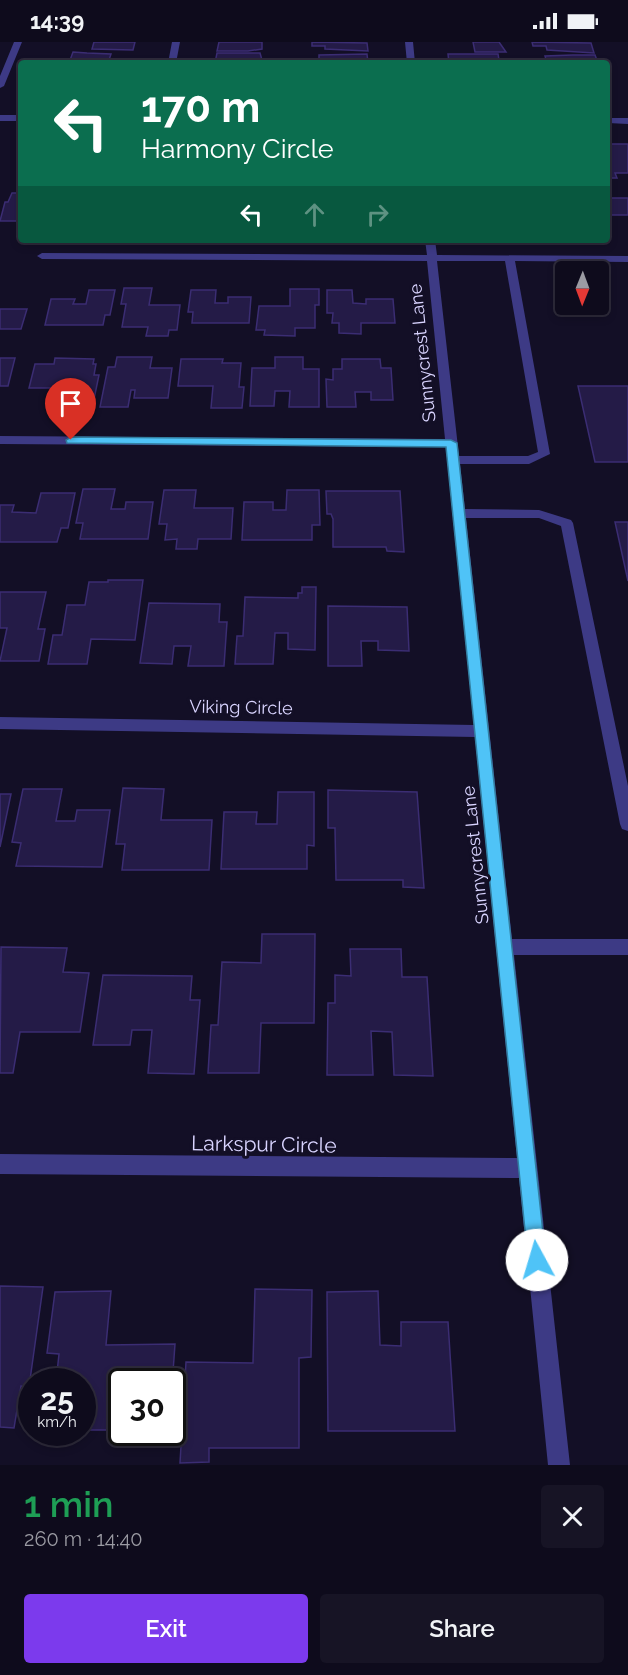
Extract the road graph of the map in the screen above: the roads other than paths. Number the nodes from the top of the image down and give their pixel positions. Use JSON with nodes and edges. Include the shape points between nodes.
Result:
{"nodes":[{"id":1,"x":18,"y":42,"type":"edge"},
{"id":2,"x":176,"y":42,"type":"edge"},
{"id":3,"x":409,"y":42,"type":"edge"},
{"id":4,"x":173,"y":60,"type":"edge"},
{"id":5,"x":411,"y":60,"type":"edge"},
{"id":6,"x":0,"y":86,"type":"edge"},
{"id":7,"x":0,"y":118,"type":"edge"},
{"id":8,"x":18,"y":118,"type":"edge"},
{"id":9,"x":610,"y":121,"type":"edge"},
{"id":10,"x":628,"y":121,"type":"edge"},
{"id":11,"x":430,"y":243,"type":"edge"},
{"id":12,"x":42,"y":256,"type":"dead end"},
{"id":13,"x":432,"y":258,"type":"junction"},
{"id":14,"x":509,"y":258,"type":"junction"},
{"id":15,"x":628,"y":259,"type":"edge"},
{"id":16,"x":0,"y":440,"type":"edge"},
{"id":17,"x":451,"y":443,"type":"junction"},
{"id":18,"x":453,"y":460,"type":"junction"},
{"id":19,"x":459,"y":513,"type":"junction"},
{"id":20,"x":0,"y":723,"type":"edge"},
{"id":21,"x":481,"y":731,"type":"junction"},
{"id":22,"x":628,"y":824,"type":"edge"},
{"id":23,"x":504,"y":947,"type":"junction"},
{"id":24,"x":628,"y":947,"type":"edge"},
{"id":25,"x":0,"y":1164,"type":"edge"},
{"id":26,"x":528,"y":1168,"type":"junction"},
{"id":27,"x":559,"y":1465,"type":"edge"}],
"edges":[{"from":1,"to":6,"type":"street"},
{"from":2,"to":4,"type":"street"},
{"from":3,"to":5,"type":"street"},
{"from":7,"to":8,"type":"street"},
{"from":9,"to":10,"type":"street"},
{"from":11,"to":13,"type":"street","name":"Sunnycrest Lane"},
{"from":12,"to":13,"type":"street"},
{"from":13,"to":14,"type":"street"},
{"from":13,"to":17,"type":"street","name":"Sunnycrest Lane"},
{"from":14,"to":15,"type":"street"},
{"from":14,"to":18,"type":"street","via":[[544,454],[529,460]]},
{"from":16,"to":17,"type":"street"},
{"from":17,"to":18,"type":"street","name":"Sunnycrest Lane"},
{"from":18,"to":19,"type":"street","name":"Sunnycrest Lane"},
{"from":19,"to":21,"type":"street","name":"Sunnycrest Lane"},
{"from":19,"to":22,"type":"street","via":[[539,514],[567,523]]},
{"from":20,"to":21,"type":"street","name":"Viking Circle"},
{"from":21,"to":23,"type":"street","name":"Sunnycrest Lane"},
{"from":23,"to":24,"type":"street"},
{"from":23,"to":26,"type":"street","name":"Sunnycrest Lane"},
{"from":25,"to":26,"type":"street","name":"Larkspur Circle"},
{"from":26,"to":27,"type":"street","name":"Sunnycrest Lane"}]}
